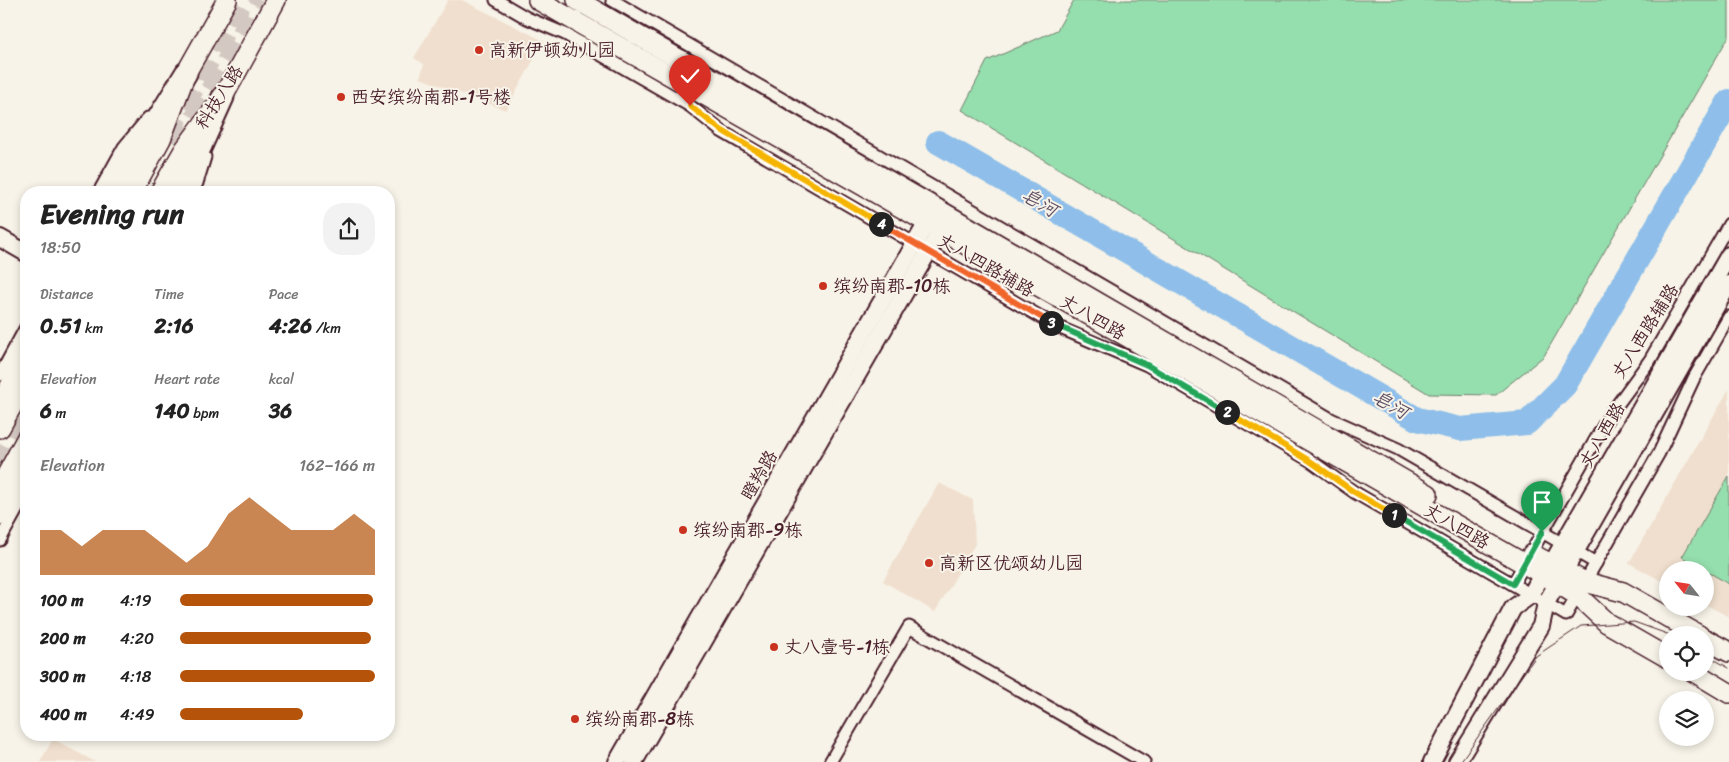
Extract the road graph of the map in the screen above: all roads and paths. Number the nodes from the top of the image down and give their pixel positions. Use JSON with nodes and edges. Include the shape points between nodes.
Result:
{"nodes":[{"id":1,"x":227,"y":0,"type":"edge"},
{"id":2,"x":276,"y":0,"type":"edge"},
{"id":3,"x":496,"y":0,"type":"edge"},
{"id":4,"x":538,"y":0,"type":"edge"},
{"id":5,"x":576,"y":0,"type":"edge"},
{"id":6,"x":612,"y":0,"type":"edge"},
{"id":7,"x":186,"y":73,"type":"junction"},
{"id":8,"x":223,"y":97,"type":"junction"},
{"id":9,"x":102,"y":186,"type":"edge"},
{"id":10,"x":119,"y":186,"type":"edge"},
{"id":11,"x":135,"y":186,"type":"edge"},
{"id":12,"x":163,"y":186,"type":"edge"},
{"id":13,"x":180,"y":186,"type":"edge"},
{"id":14,"x":195,"y":186,"type":"edge"},
{"id":15,"x":938,"y":219,"type":"junction"},
{"id":16,"x":1729,"y":224,"type":"edge"},
{"id":17,"x":0,"y":238,"type":"edge"},
{"id":18,"x":922,"y":248,"type":"junction"},
{"id":19,"x":20,"y":250,"type":"edge"},
{"id":20,"x":1729,"y":255,"type":"edge"},
{"id":21,"x":1729,"y":284,"type":"edge"},
{"id":22,"x":1729,"y":317,"type":"edge"},
{"id":23,"x":20,"y":337,"type":"edge"},
{"id":24,"x":20,"y":369,"type":"edge"},
{"id":25,"x":0,"y":375,"type":"edge"},
{"id":26,"x":20,"y":392,"type":"edge"},
{"id":27,"x":0,"y":406,"type":"edge"},
{"id":28,"x":0,"y":428,"type":"edge"},
{"id":29,"x":20,"y":450,"type":"edge"},
{"id":30,"x":20,"y":477,"type":"edge"},
{"id":31,"x":0,"y":487,"type":"edge"},
{"id":32,"x":20,"y":504,"type":"edge"},
{"id":33,"x":0,"y":514,"type":"edge"},
{"id":34,"x":1542,"y":532,"type":"junction"},
{"id":35,"x":0,"y":540,"type":"edge"},
{"id":36,"x":1569,"y":547,"type":"junction"},
{"id":37,"x":1527,"y":559,"type":"junction"},
{"id":38,"x":1596,"y":563,"type":"junction"},
{"id":39,"x":1554,"y":573,"type":"junction"},
{"id":40,"x":1513,"y":584,"type":"junction"},
{"id":41,"x":1581,"y":589,"type":"junction"},
{"id":42,"x":1531,"y":595,"type":"junction"},
{"id":43,"x":1546,"y":603,"type":"junction"},
{"id":44,"x":1683,"y":626,"type":"edge"},
{"id":45,"x":1714,"y":644,"type":"edge"},
{"id":46,"x":1729,"y":652,"type":"edge"},
{"id":47,"x":1659,"y":653,"type":"edge"},
{"id":48,"x":1710,"y":681,"type":"edge"},
{"id":49,"x":1729,"y":692,"type":"edge"},
{"id":50,"x":617,"y":762,"type":"edge"},
{"id":51,"x":634,"y":762,"type":"edge"},
{"id":52,"x":830,"y":762,"type":"edge"},
{"id":53,"x":1144,"y":762,"type":"edge"},
{"id":54,"x":1432,"y":762,"type":"edge"},
{"id":55,"x":1457,"y":762,"type":"edge"}],
"edges":[{"from":1,"to":7,"type":"main road","name":"科技八路"},
{"from":2,"to":8,"type":"main road","name":"科技八路"},
{"from":3,"to":18,"type":"street","name":"丈八四路辅路","via":[[565,34],[682,101],[721,130]]},
{"from":4,"to":15,"type":"main road","name":"丈八四路"},
{"from":5,"to":15,"type":"main road","name":"丈八四路"},
{"from":6,"to":34,"type":"street","via":[[1331,419],[1398,449]]},
{"from":7,"to":9,"type":"street","via":[[124,146]]},
{"from":7,"to":10,"type":"highway"},
{"from":7,"to":11,"type":"main road","name":"科技八路","via":[[161,139]]},
{"from":8,"to":12,"type":"main road","name":"科技八路","via":[[184,150]]},
{"from":8,"to":13,"type":"highway"},
{"from":8,"to":14,"type":"street"},
{"from":15,"to":18,"type":"street","name":"瞪羚路"},
{"from":15,"to":37,"type":"main road","name":"丈八四路"},
{"from":16,"to":34,"type":"street","name":"丈八西路辅路","via":[[1650,360],[1609,416]]},
{"from":17,"to":19,"type":"street"},
{"from":18,"to":40,"type":"street","name":"丈八四路辅路","via":[[1058,327],[1147,365],[1310,461],[1354,492]]},
{"from":18,"to":50,"type":"street","name":"瞪羚路"},
{"from":18,"to":51,"type":"street","name":"瞪羚路"},
{"from":20,"to":36,"type":"street","name":"丈八西路"},
{"from":21,"to":36,"type":"street","name":"丈八西路"},
{"from":22,"to":38,"type":"street","via":[[1694,378],[1659,453]]},
{"from":23,"to":25,"type":"street"},
{"from":24,"to":27,"type":"highway"},
{"from":26,"to":28,"type":"main road"},
{"from":29,"to":31,"type":"main road"},
{"from":30,"to":33,"type":"highway"},
{"from":32,"to":35,"type":"street"},
{"from":34,"to":36,"type":"street"},
{"from":34,"to":37,"type":"street","name":"丈八西路辅路"},
{"from":36,"to":38,"type":"street"},
{"from":36,"to":39,"type":"street","name":"丈八西路"},
{"from":37,"to":39,"type":"main road","name":"丈八四路"},
{"from":37,"to":40,"type":"street","name":"丈八西路辅路"},
{"from":38,"to":41,"type":"street"},
{"from":39,"to":41,"type":"main road","name":"丈八四路"},
{"from":39,"to":42,"type":"street","name":"丈八西路"},
{"from":39,"to":43,"type":"street","name":"丈八西路"},
{"from":40,"to":42,"type":"street","name":"丈八四路辅路"},
{"from":41,"to":43,"type":"street","name":"丈八四路辅路","via":[[1566,615]]},
{"from":41,"to":44,"type":"main road","name":"丈八四路","via":[[1622,592]]},
{"from":41,"to":47,"type":"main road","name":"丈八四路","via":[[1607,624]]},
{"from":42,"to":43,"type":"street","name":"丈八四路辅路"},
{"from":42,"to":54,"type":"street","name":"丈八西路","via":[[1513,608]]},
{"from":43,"to":55,"type":"street","name":"丈八西路","via":[[1541,626]]},
{"from":45,"to":46,"type":"main road"},
{"from":48,"to":49,"type":"main road"},
{"from":52,"to":53,"type":"street","via":[[909,627]]}]}
